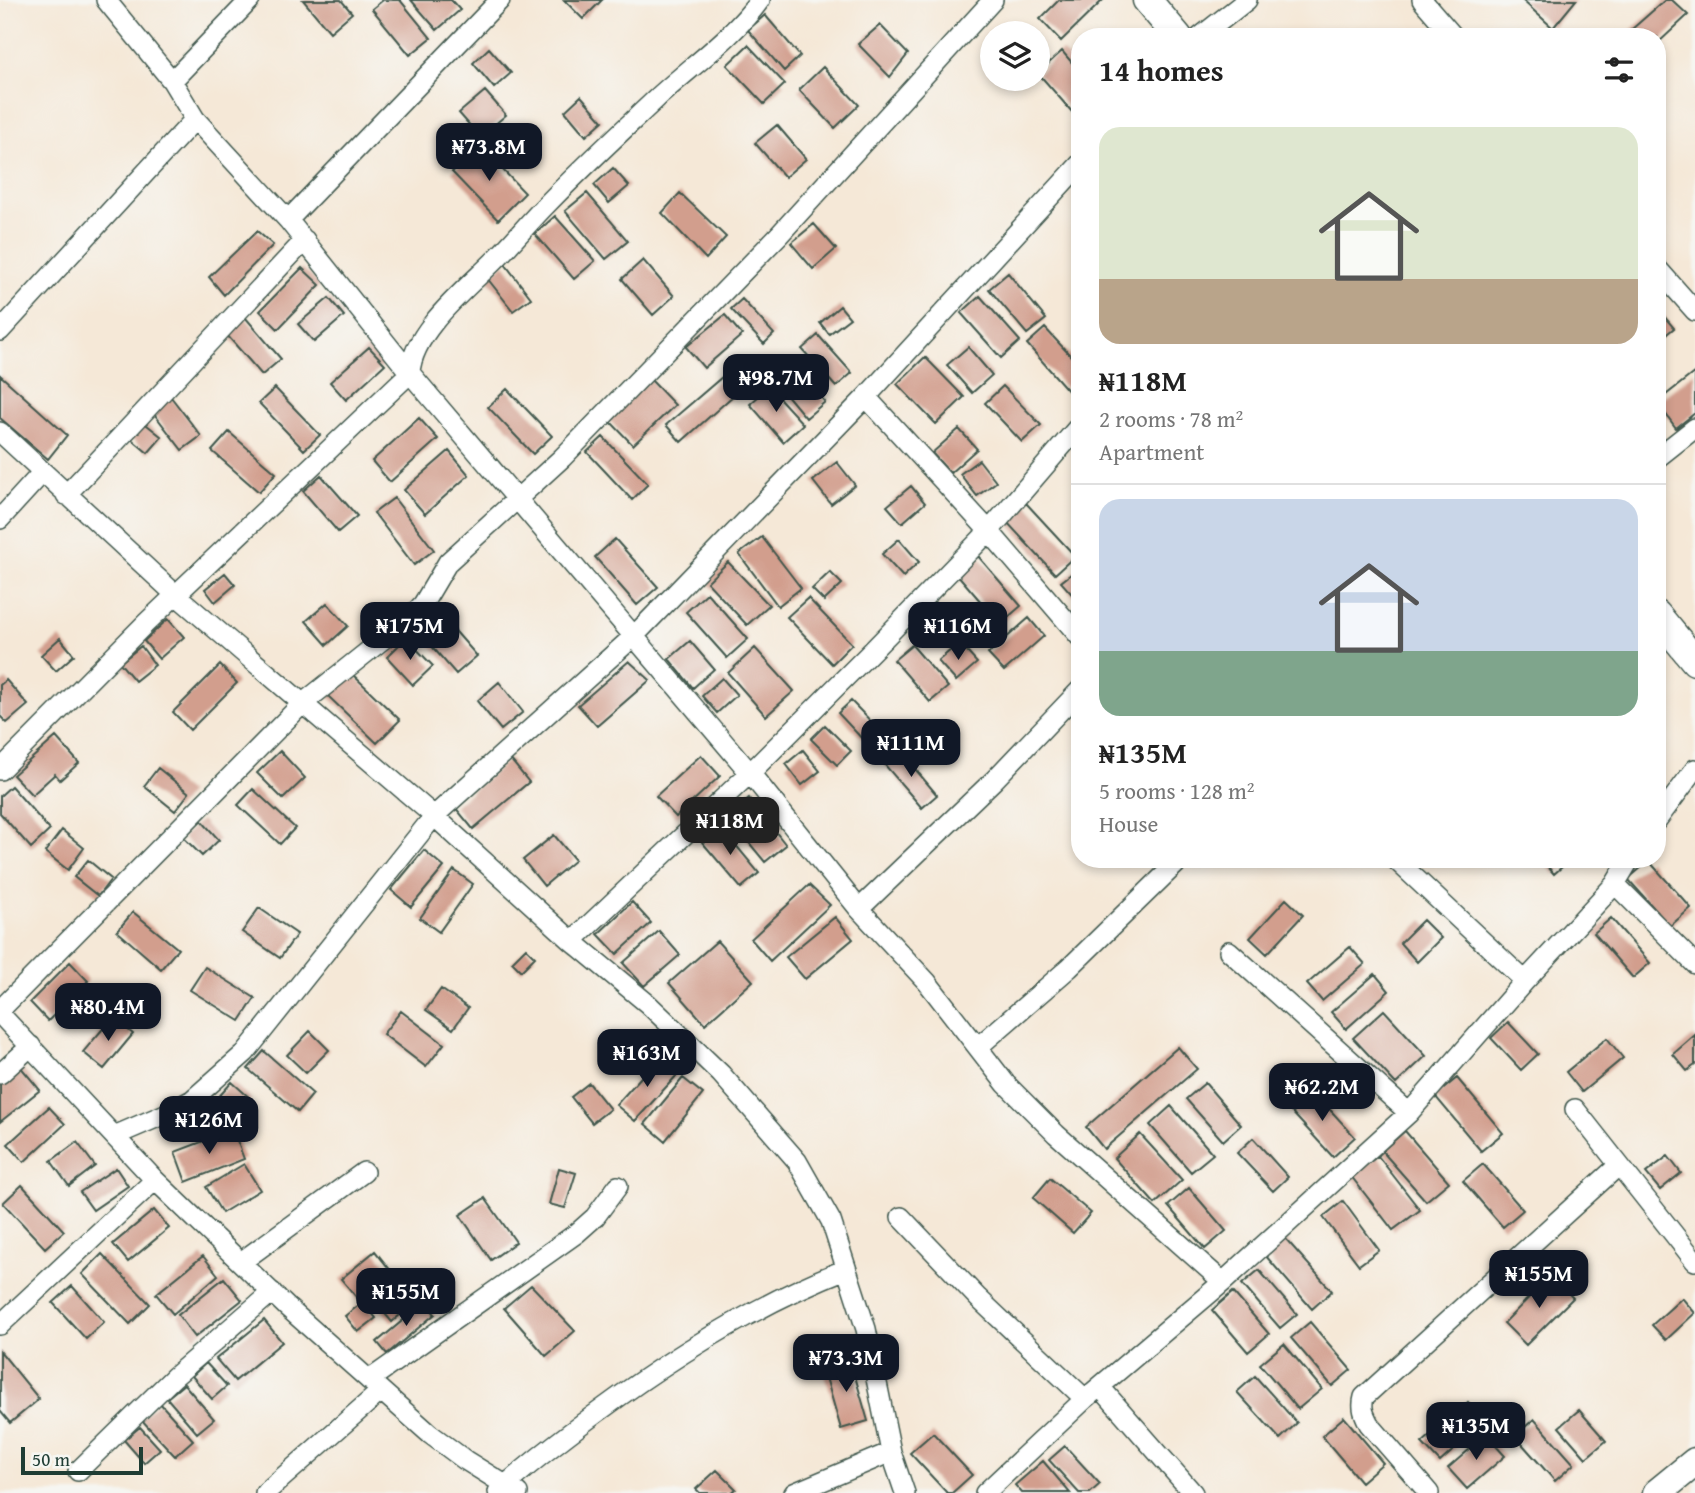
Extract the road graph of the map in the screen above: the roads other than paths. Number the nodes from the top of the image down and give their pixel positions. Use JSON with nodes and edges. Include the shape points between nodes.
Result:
{"nodes":[{"id":1,"x":106,"y":0,"type":"edge"},
{"id":2,"x":250,"y":0,"type":"edge"},
{"id":3,"x":500,"y":0,"type":"edge"},
{"id":4,"x":760,"y":0,"type":"edge"},
{"id":5,"x":993,"y":0,"type":"edge"},
{"id":6,"x":1147,"y":0,"type":"edge"},
{"id":7,"x":1247,"y":0,"type":"edge"},
{"id":8,"x":1422,"y":0,"type":"edge"},
{"id":9,"x":1170,"y":28,"type":"edge"},
{"id":10,"x":1211,"y":28,"type":"edge"},
{"id":11,"x":1446,"y":28,"type":"edge"},
{"id":12,"x":172,"y":81,"type":"junction"},
{"id":13,"x":195,"y":119,"type":"junction"},
{"id":14,"x":1071,"y":174,"type":"edge"},
{"id":15,"x":288,"y":220,"type":"junction"},
{"id":16,"x":304,"y":240,"type":"junction"},
{"id":17,"x":1666,"y":278,"type":"edge"},
{"id":18,"x":1695,"y":311,"type":"edge"},
{"id":19,"x":0,"y":331,"type":"edge"},
{"id":20,"x":410,"y":373,"type":"junction"},
{"id":21,"x":866,"y":397,"type":"junction"},
{"id":22,"x":1695,"y":428,"type":"edge"},
{"id":23,"x":0,"y":432,"type":"edge"},
{"id":24,"x":1071,"y":435,"type":"edge"},
{"id":25,"x":1666,"y":451,"type":"edge"},
{"id":26,"x":42,"y":473,"type":"junction"},
{"id":27,"x":66,"y":495,"type":"junction"},
{"id":28,"x":518,"y":499,"type":"junction"},
{"id":29,"x":0,"y":519,"type":"edge"},
{"id":30,"x":989,"y":531,"type":"junction"},
{"id":31,"x":176,"y":595,"type":"junction"},
{"id":32,"x":1071,"y":626,"type":"edge"},
{"id":33,"x":1666,"y":626,"type":"edge"},
{"id":34,"x":633,"y":637,"type":"junction"},
{"id":35,"x":1695,"y":661,"type":"edge"},
{"id":36,"x":1071,"y":699,"type":"edge"},
{"id":37,"x":302,"y":704,"type":"junction"},
{"id":38,"x":1695,"y":769,"type":"edge"},
{"id":39,"x":0,"y":770,"type":"edge"},
{"id":40,"x":750,"y":773,"type":"junction"},
{"id":41,"x":1666,"y":808,"type":"edge"},
{"id":42,"x":434,"y":816,"type":"junction"},
{"id":43,"x":1172,"y":868,"type":"edge"},
{"id":44,"x":1405,"y":868,"type":"edge"},
{"id":45,"x":1625,"y":868,"type":"edge"},
{"id":46,"x":1615,"y":884,"type":"junction"},
{"id":47,"x":859,"y":909,"type":"junction"},
{"id":48,"x":572,"y":941,"type":"junction"},
{"id":49,"x":1229,"y":951,"type":"dead end"},
{"id":50,"x":1695,"y":964,"type":"edge"},
{"id":51,"x":1525,"y":981,"type":"junction"},
{"id":52,"x":0,"y":1012,"type":"edge"},
{"id":53,"x":31,"y":1046,"type":"junction"},
{"id":54,"x":978,"y":1047,"type":"junction"},
{"id":55,"x":0,"y":1073,"type":"edge"},
{"id":56,"x":1575,"y":1109,"type":"dead end"},
{"id":57,"x":1409,"y":1113,"type":"junction"},
{"id":58,"x":114,"y":1136,"type":"junction"},
{"id":59,"x":1619,"y":1165,"type":"junction"},
{"id":60,"x":364,"y":1172,"type":"dead end"},
{"id":61,"x":155,"y":1180,"type":"junction"},
{"id":62,"x":618,"y":1186,"type":"dead end"},
{"id":63,"x":901,"y":1217,"type":"dead end"},
{"id":64,"x":1695,"y":1261,"type":"edge"},
{"id":65,"x":241,"y":1262,"type":"junction"},
{"id":66,"x":846,"y":1269,"type":"junction"},
{"id":67,"x":1223,"y":1282,"type":"junction"},
{"id":68,"x":272,"y":1292,"type":"junction"},
{"id":69,"x":0,"y":1325,"type":"edge"},
{"id":70,"x":375,"y":1386,"type":"junction"},
{"id":71,"x":1092,"y":1393,"type":"junction"},
{"id":72,"x":891,"y":1452,"type":"junction"},
{"id":73,"x":1695,"y":1462,"type":"edge"},
{"id":74,"x":78,"y":1471,"type":"dead end"},
{"id":75,"x":1695,"y":1484,"type":"edge"},
{"id":76,"x":507,"y":1490,"type":"edge"},
{"id":77,"x":265,"y":1493,"type":"edge"},
{"id":78,"x":794,"y":1493,"type":"edge"},
{"id":79,"x":905,"y":1493,"type":"edge"},
{"id":80,"x":985,"y":1493,"type":"edge"},
{"id":81,"x":1193,"y":1493,"type":"edge"},
{"id":82,"x":1429,"y":1493,"type":"edge"},
{"id":83,"x":1657,"y":1493,"type":"edge"},
{"id":84,"x":1684,"y":1493,"type":"edge"}],
"edges":[{"from":1,"to":12,"type":"street"},
{"from":2,"to":12,"type":"street"},
{"from":3,"to":15,"type":"street"},
{"from":4,"to":20,"type":"street","via":[[740,24],[548,202],[457,297],[414,353]]},
{"from":5,"to":28,"type":"street","via":[[779,235]]},
{"from":6,"to":9,"type":"street"},
{"from":7,"to":10,"type":"street"},
{"from":8,"to":11,"type":"street"},
{"from":12,"to":13,"type":"street"},
{"from":13,"to":15,"type":"street"},
{"from":13,"to":19,"type":"street"},
{"from":14,"to":21,"type":"street"},
{"from":15,"to":16,"type":"street"},
{"from":16,"to":20,"type":"street"},
{"from":16,"to":27,"type":"street"},
{"from":17,"to":18,"type":"street"},
{"from":20,"to":28,"type":"street"},
{"from":20,"to":31,"type":"street"},
{"from":21,"to":30,"type":"street"},
{"from":21,"to":34,"type":"street"},
{"from":22,"to":25,"type":"street"},
{"from":23,"to":26,"type":"street"},
{"from":24,"to":30,"type":"street"},
{"from":26,"to":27,"type":"street"},
{"from":26,"to":29,"type":"street"},
{"from":27,"to":31,"type":"street"},
{"from":28,"to":34,"type":"street"},
{"from":28,"to":37,"type":"street","via":[[448,562],[411,617]]},
{"from":30,"to":32,"type":"street"},
{"from":30,"to":40,"type":"street"},
{"from":31,"to":37,"type":"street"},
{"from":31,"to":39,"type":"street"},
{"from":33,"to":35,"type":"street"},
{"from":34,"to":40,"type":"street"},
{"from":34,"to":42,"type":"street"},
{"from":36,"to":47,"type":"street"},
{"from":37,"to":42,"type":"street"},
{"from":37,"to":52,"type":"street"},
{"from":38,"to":41,"type":"street"},
{"from":40,"to":47,"type":"street"},
{"from":40,"to":48,"type":"street"},
{"from":42,"to":48,"type":"street"},
{"from":42,"to":58,"type":"street","via":[[245,1053],[192,1100]]},
{"from":43,"to":54,"type":"street","via":[[1069,968]]},
{"from":44,"to":51,"type":"street"},
{"from":45,"to":46,"type":"street"},
{"from":46,"to":50,"type":"street"},
{"from":46,"to":51,"type":"street"},
{"from":47,"to":54,"type":"street","via":[[927,982]]},
{"from":48,"to":66,"type":"street","via":[[648,1004],[721,1074],[797,1161],[831,1222]]},
{"from":49,"to":57,"type":"street"},
{"from":51,"to":57,"type":"street"},
{"from":52,"to":53,"type":"street"},
{"from":53,"to":55,"type":"street"},
{"from":53,"to":58,"type":"street"},
{"from":54,"to":67,"type":"street","via":[[1006,1084],[1056,1134]]},
{"from":56,"to":59,"type":"street"},
{"from":57,"to":67,"type":"street"},
{"from":58,"to":61,"type":"street"},
{"from":59,"to":64,"type":"street"},
{"from":59,"to":82,"type":"street","via":[[1364,1397],[1363,1413],[1369,1424]]},
{"from":60,"to":65,"type":"street"},
{"from":61,"to":65,"type":"street"},
{"from":61,"to":69,"type":"street"},
{"from":62,"to":70,"type":"street","via":[[577,1233]]},
{"from":63,"to":71,"type":"street","via":[[978,1298]]},
{"from":65,"to":68,"type":"street"},
{"from":66,"to":72,"type":"street","via":[[866,1329]]},
{"from":66,"to":76,"type":"street","via":[[796,1289],[694,1347],[613,1401]]},
{"from":67,"to":71,"type":"street"},
{"from":68,"to":70,"type":"street"},
{"from":68,"to":74,"type":"street","via":[[174,1377]]},
{"from":70,"to":76,"type":"street","via":[[430,1434]]},
{"from":70,"to":77,"type":"street"},
{"from":71,"to":80,"type":"street"},
{"from":71,"to":81,"type":"street"},
{"from":72,"to":78,"type":"street"},
{"from":72,"to":79,"type":"street"},
{"from":73,"to":83,"type":"street"},
{"from":75,"to":84,"type":"street"}]}
